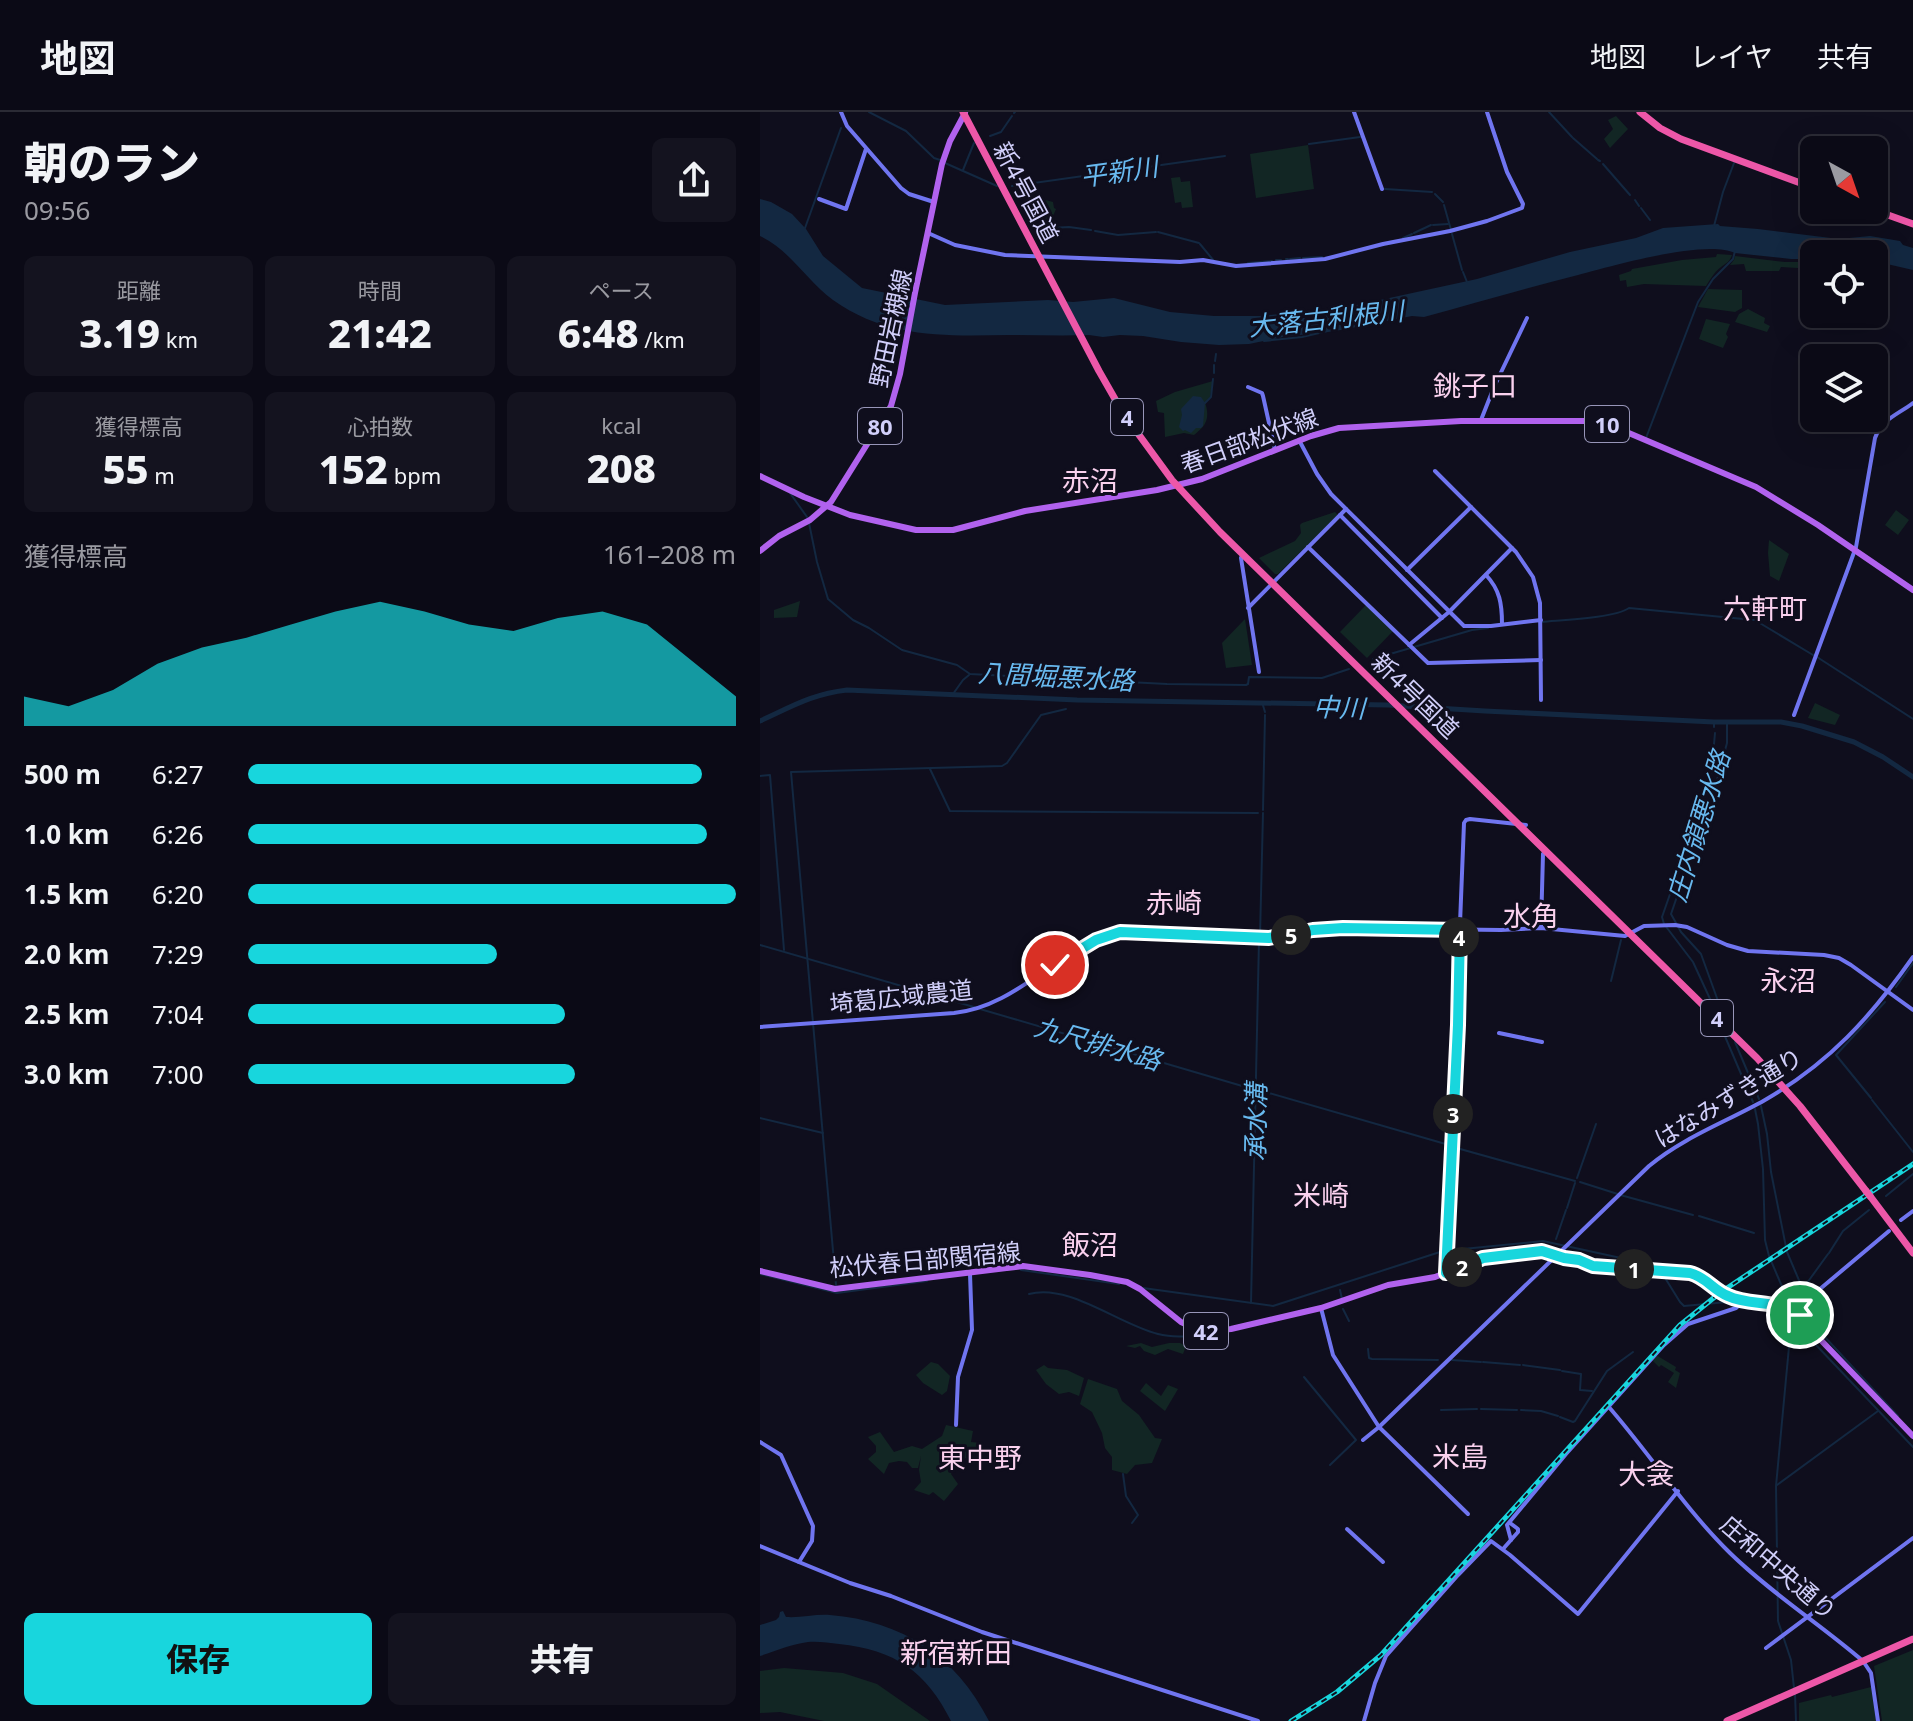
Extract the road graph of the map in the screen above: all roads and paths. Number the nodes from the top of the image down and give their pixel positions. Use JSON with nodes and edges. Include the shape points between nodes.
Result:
{"nodes":[{"id":1,"x":841,"y":112,"type":"edge"},
{"id":2,"x":1354,"y":112,"type":"edge"},
{"id":3,"x":1487,"y":112,"type":"edge"},
{"id":4,"x":965,"y":113,"type":"edge"},
{"id":5,"x":1643,"y":113,"type":"edge"},
{"id":6,"x":866,"y":149,"type":"junction"},
{"id":7,"x":1800,"y":183,"type":"edge"},
{"id":8,"x":1382,"y":189,"type":"dead end"},
{"id":9,"x":819,"y":199,"type":"dead end"},
{"id":10,"x":934,"y":202,"type":"junction"},
{"id":11,"x":1888,"y":215,"type":"edge"},
{"id":12,"x":1913,"y":224,"type":"edge"},
{"id":13,"x":928,"y":233,"type":"junction"},
{"id":14,"x":1041,"y":257,"type":"junction"},
{"id":15,"x":1527,"y":318,"type":"dead end"},
{"id":16,"x":1248,"y":387,"type":"dead end"},
{"id":17,"x":1913,"y":403,"type":"edge"},
{"id":18,"x":1481,"y":420,"type":"junction"},
{"id":19,"x":1299,"y":440,"type":"junction"},
{"id":20,"x":1275,"y":450,"type":"junction"},
{"id":21,"x":1435,"y":471,"type":"dead end"},
{"id":22,"x":760,"y":476,"type":"edge"},
{"id":23,"x":1179,"y":484,"type":"junction"},
{"id":24,"x":827,"y":506,"type":"junction"},
{"id":25,"x":1471,"y":507,"type":"junction"},
{"id":26,"x":1346,"y":509,"type":"junction"},
{"id":27,"x":1340,"y":515,"type":"junction"},
{"id":28,"x":1308,"y":547,"type":"junction"},
{"id":29,"x":1512,"y":548,"type":"junction"},
{"id":30,"x":1855,"y":550,"type":"junction"},
{"id":31,"x":760,"y":551,"type":"edge"},
{"id":32,"x":1243,"y":554,"type":"junction"},
{"id":33,"x":1407,"y":570,"type":"junction"},
{"id":34,"x":1486,"y":575,"type":"junction"},
{"id":35,"x":1274,"y":582,"type":"junction"},
{"id":36,"x":1913,"y":590,"type":"edge"},
{"id":37,"x":1248,"y":608,"type":"junction"},
{"id":38,"x":1449,"y":612,"type":"junction"},
{"id":39,"x":1442,"y":618,"type":"junction"},
{"id":40,"x":1541,"y":621,"type":"junction"},
{"id":41,"x":1502,"y":624,"type":"junction"},
{"id":42,"x":1411,"y":647,"type":"junction"},
{"id":43,"x":1541,"y":660,"type":"junction"},
{"id":44,"x":1259,"y":672,"type":"dead end"},
{"id":45,"x":1541,"y":700,"type":"dead end"},
{"id":46,"x":1794,"y":715,"type":"dead end"},
{"id":47,"x":1522,"y":825,"type":"junction"},
{"id":48,"x":1546,"y":851,"type":"junction"},
{"id":49,"x":1541,"y":928,"type":"junction"},
{"id":50,"x":1460,"y":930,"type":"junction"},
{"id":51,"x":1632,"y":932,"type":"junction"},
{"id":52,"x":1913,"y":957,"type":"edge"},
{"id":53,"x":1888,"y":992,"type":"junction"},
{"id":54,"x":1913,"y":1010,"type":"edge"},
{"id":55,"x":760,"y":1027,"type":"edge"},
{"id":56,"x":1499,"y":1033,"type":"dead end"},
{"id":57,"x":1542,"y":1042,"type":"dead end"},
{"id":58,"x":1787,"y":1087,"type":"junction"},
{"id":59,"x":1870,"y":1193,"type":"junction"},
{"id":60,"x":1913,"y":1211,"type":"edge"},
{"id":61,"x":1901,"y":1220,"type":"dead end"},
{"id":62,"x":1889,"y":1231,"type":"dead end"},
{"id":63,"x":1913,"y":1247,"type":"edge"},
{"id":64,"x":1913,"y":1253,"type":"edge"},
{"id":65,"x":1556,"y":1255,"type":"junction"},
{"id":66,"x":760,"y":1271,"type":"edge"},
{"id":67,"x":1446,"y":1273,"type":"junction"},
{"id":68,"x":970,"y":1274,"type":"junction"},
{"id":69,"x":1741,"y":1299,"type":"junction"},
{"id":70,"x":1321,"y":1308,"type":"junction"},
{"id":71,"x":1795,"y":1310,"type":"junction"},
{"id":72,"x":1608,"y":1406,"type":"junction"},
{"id":73,"x":956,"y":1425,"type":"dead end"},
{"id":74,"x":1379,"y":1427,"type":"junction"},
{"id":75,"x":1913,"y":1436,"type":"edge"},
{"id":76,"x":1363,"y":1440,"type":"dead end"},
{"id":77,"x":760,"y":1442,"type":"edge"},
{"id":78,"x":1678,"y":1491,"type":"junction"},
{"id":79,"x":1468,"y":1514,"type":"dead end"},
{"id":80,"x":1510,"y":1523,"type":"junction"},
{"id":81,"x":1516,"y":1527,"type":"junction"},
{"id":82,"x":1347,"y":1529,"type":"dead end"},
{"id":83,"x":1509,"y":1532,"type":"junction"},
{"id":84,"x":1913,"y":1538,"type":"edge"},
{"id":85,"x":1511,"y":1540,"type":"junction"},
{"id":86,"x":760,"y":1546,"type":"edge"},
{"id":87,"x":1503,"y":1549,"type":"junction"},
{"id":88,"x":799,"y":1562,"type":"junction"},
{"id":89,"x":1383,"y":1562,"type":"dead end"},
{"id":90,"x":1807,"y":1617,"type":"junction"},
{"id":91,"x":1912,"y":1642,"type":"edge"},
{"id":92,"x":1766,"y":1648,"type":"dead end"},
{"id":93,"x":1864,"y":1663,"type":"junction"},
{"id":94,"x":1794,"y":1694,"type":"junction"},
{"id":95,"x":1258,"y":1721,"type":"edge"},
{"id":96,"x":1364,"y":1721,"type":"edge"},
{"id":97,"x":1727,"y":1721,"type":"edge"},
{"id":98,"x":1736,"y":1721,"type":"edge"},
{"id":99,"x":1878,"y":1721,"type":"edge"}],
"edges":[{"from":1,"to":6,"type":"street"},
{"from":2,"to":8,"type":"street"},
{"from":3,"to":14,"type":"street","via":[[1523,206],[1487,221],[1325,259],[1236,266],[1196,259]]},
{"from":4,"to":10,"type":"main road","name":"野田岩槻線","number":"80","via":[[950,141]]},
{"from":4,"to":14,"type":"highway","name":"新4号国道","number":"4"},
{"from":5,"to":7,"type":"highway","via":[[1681,139]]},
{"from":6,"to":9,"type":"street","via":[[846,209]]},
{"from":6,"to":10,"type":"street","via":[[901,188]]},
{"from":10,"to":13,"type":"main road","name":"野田岩槻線","number":"80"},
{"from":11,"to":12,"type":"highway"},
{"from":13,"to":14,"type":"street","via":[[961,246]]},
{"from":13,"to":24,"type":"main road","name":"野田岩槻線","number":"80","via":[[891,406]]},
{"from":14,"to":23,"type":"highway","name":"新4号国道","number":"4","via":[[1087,345]]},
{"from":15,"to":18,"type":"street"},
{"from":16,"to":20,"type":"street","via":[[1262,393]]},
{"from":17,"to":30,"type":"street","via":[[1878,429]]},
{"from":18,"to":19,"type":"main road","name":"春日部松伏線","number":"10","via":[[1345,427]]},
{"from":18,"to":30,"type":"main road","name":"春日部松伏線","number":"10","via":[[1605,423],[1748,482]]},
{"from":19,"to":20,"type":"main road","name":"春日部松伏線","number":"10"},
{"from":19,"to":26,"type":"street","via":[[1321,480]]},
{"from":20,"to":23,"type":"main road","name":"春日部松伏線","number":"10"},
{"from":21,"to":25,"type":"street"},
{"from":22,"to":24,"type":"main road","name":"春日部松伏線","number":"10"},
{"from":23,"to":24,"type":"main road","name":"春日部松伏線","number":"10","via":[[939,531],[860,518]]},
{"from":23,"to":32,"type":"highway","name":"新4号国道","number":"4"},
{"from":23,"to":35,"type":"highway","name":"新4号国道","number":"4"},
{"from":24,"to":31,"type":"main road","name":"野田岩槻線","number":"80"},
{"from":25,"to":29,"type":"street"},
{"from":25,"to":33,"type":"street"},
{"from":26,"to":27,"type":"street"},
{"from":26,"to":33,"type":"street"},
{"from":27,"to":28,"type":"street"},
{"from":27,"to":39,"type":"street"},
{"from":28,"to":35,"type":"street"},
{"from":28,"to":42,"type":"street"},
{"from":29,"to":34,"type":"street"},
{"from":29,"to":40,"type":"street","via":[[1536,585]]},
{"from":30,"to":36,"type":"main road","name":"春日部松伏線","number":"10"},
{"from":30,"to":46,"type":"street"},
{"from":32,"to":35,"type":"highway","name":"新4号国道","number":"4"},
{"from":32,"to":37,"type":"street"},
{"from":33,"to":38,"type":"street"},
{"from":34,"to":38,"type":"street"},
{"from":34,"to":41,"type":"street","via":[[1499,593]]},
{"from":35,"to":37,"type":"street"},
{"from":35,"to":47,"type":"highway","name":"新4号国道","number":"4"},
{"from":37,"to":44,"type":"street"},
{"from":38,"to":39,"type":"street"},
{"from":38,"to":41,"type":"street","via":[[1465,627]]},
{"from":39,"to":42,"type":"street"},
{"from":40,"to":41,"type":"street"},
{"from":40,"to":43,"type":"street"},
{"from":42,"to":43,"type":"street","via":[[1429,663]]},
{"from":43,"to":45,"type":"street"},
{"from":47,"to":48,"type":"highway","name":"新4号国道","number":"4"},
{"from":47,"to":50,"type":"street","via":[[1466,820]]},
{"from":47,"to":51,"type":"highway","name":"新4号国道","number":"4"},
{"from":48,"to":49,"type":"street"},
{"from":48,"to":51,"type":"highway","name":"新4号国道","number":"4"},
{"from":49,"to":50,"type":"street","name":"埼葛広域農道"},
{"from":49,"to":51,"type":"street","name":"埼葛広域農道","via":[[1621,936]]},
{"from":50,"to":55,"type":"street","name":"埼葛広域農道","via":[[1343,928],[1269,938],[1120,932],[1096,940],[974,1010]]},
{"from":50,"to":67,"type":"street"},
{"from":51,"to":53,"type":"street","name":"埼葛広域農道","via":[[1644,926],[1677,925],[1748,951],[1833,956]]},
{"from":51,"to":58,"type":"highway","name":"新4号国道","number":"4"},
{"from":52,"to":53,"type":"street","name":"はなみずき通り"},
{"from":53,"to":54,"type":"street","name":"埼葛広域農道"},
{"from":53,"to":58,"type":"street","name":"はなみずき通り","via":[[1851,1035]]},
{"from":56,"to":57,"type":"street"},
{"from":58,"to":59,"type":"highway","name":"新4号国道","number":"4"},
{"from":58,"to":65,"type":"street","name":"はなみずき通り","via":[[1669,1150]]},
{"from":59,"to":63,"type":"highway","name":"新4号国道","number":"4"},
{"from":59,"to":64,"type":"highway","name":"新4号国道","number":"4"},
{"from":60,"to":61,"type":"street"},
{"from":62,"to":71,"type":"street"},
{"from":65,"to":67,"type":"main road","name":"松伏春日部関宿線","number":"42","via":[[1542,1251],[1483,1258]]},
{"from":65,"to":69,"type":"main road","name":"松伏春日部関宿線","number":"42","via":[[1593,1266],[1697,1275],[1727,1296]]},
{"from":65,"to":74,"type":"street","name":"はなみずき通り"},
{"from":66,"to":68,"type":"main road","name":"松伏春日部関宿線","number":"42","via":[[835,1289]]},
{"from":67,"to":70,"type":"main road","name":"松伏春日部関宿線","number":"42","via":[[1388,1285]]},
{"from":68,"to":70,"type":"main road","name":"松伏春日部関宿線","number":"42","via":[[1028,1266],[1118,1280],[1204,1331]]},
{"from":68,"to":73,"type":"street","via":[[972,1330],[958,1377]]},
{"from":69,"to":71,"type":"main road","name":"松伏春日部関宿線","number":"42"},
{"from":69,"to":72,"type":"street","via":[[1736,1308],[1684,1326]]},
{"from":70,"to":74,"type":"street","via":[[1333,1355]]},
{"from":71,"to":75,"type":"main road"},
{"from":72,"to":78,"type":"street","name":"庄和中央通り"},
{"from":72,"to":80,"type":"street"},
{"from":74,"to":76,"type":"street","name":"はなみずき通り"},
{"from":74,"to":79,"type":"street"},
{"from":77,"to":88,"type":"street","via":[[781,1455],[813,1526],[812,1541]]},
{"from":78,"to":87,"type":"street","via":[[1578,1614]]},
{"from":78,"to":90,"type":"street","name":"庄和中央通り","via":[[1729,1552]]},
{"from":80,"to":81,"type":"street"},
{"from":80,"to":83,"type":"street"},
{"from":81,"to":83,"type":"street"},
{"from":81,"to":85,"type":"street"},
{"from":82,"to":89,"type":"street"},
{"from":83,"to":85,"type":"street"},
{"from":84,"to":90,"type":"street"},
{"from":85,"to":87,"type":"street"},
{"from":86,"to":88,"type":"street"},
{"from":87,"to":96,"type":"street","via":[[1491,1541],[1386,1656]]},
{"from":88,"to":95,"type":"street","via":[[982,1632]]},
{"from":90,"to":92,"type":"street"},
{"from":90,"to":93,"type":"street","name":"庄和中央通り"},
{"from":91,"to":93,"type":"highway"},
{"from":91,"to":93,"type":"highway"},
{"from":93,"to":94,"type":"highway"},
{"from":93,"to":99,"type":"street","via":[[1871,1673]]},
{"from":94,"to":97,"type":"highway"},
{"from":94,"to":98,"type":"highway"}]}
